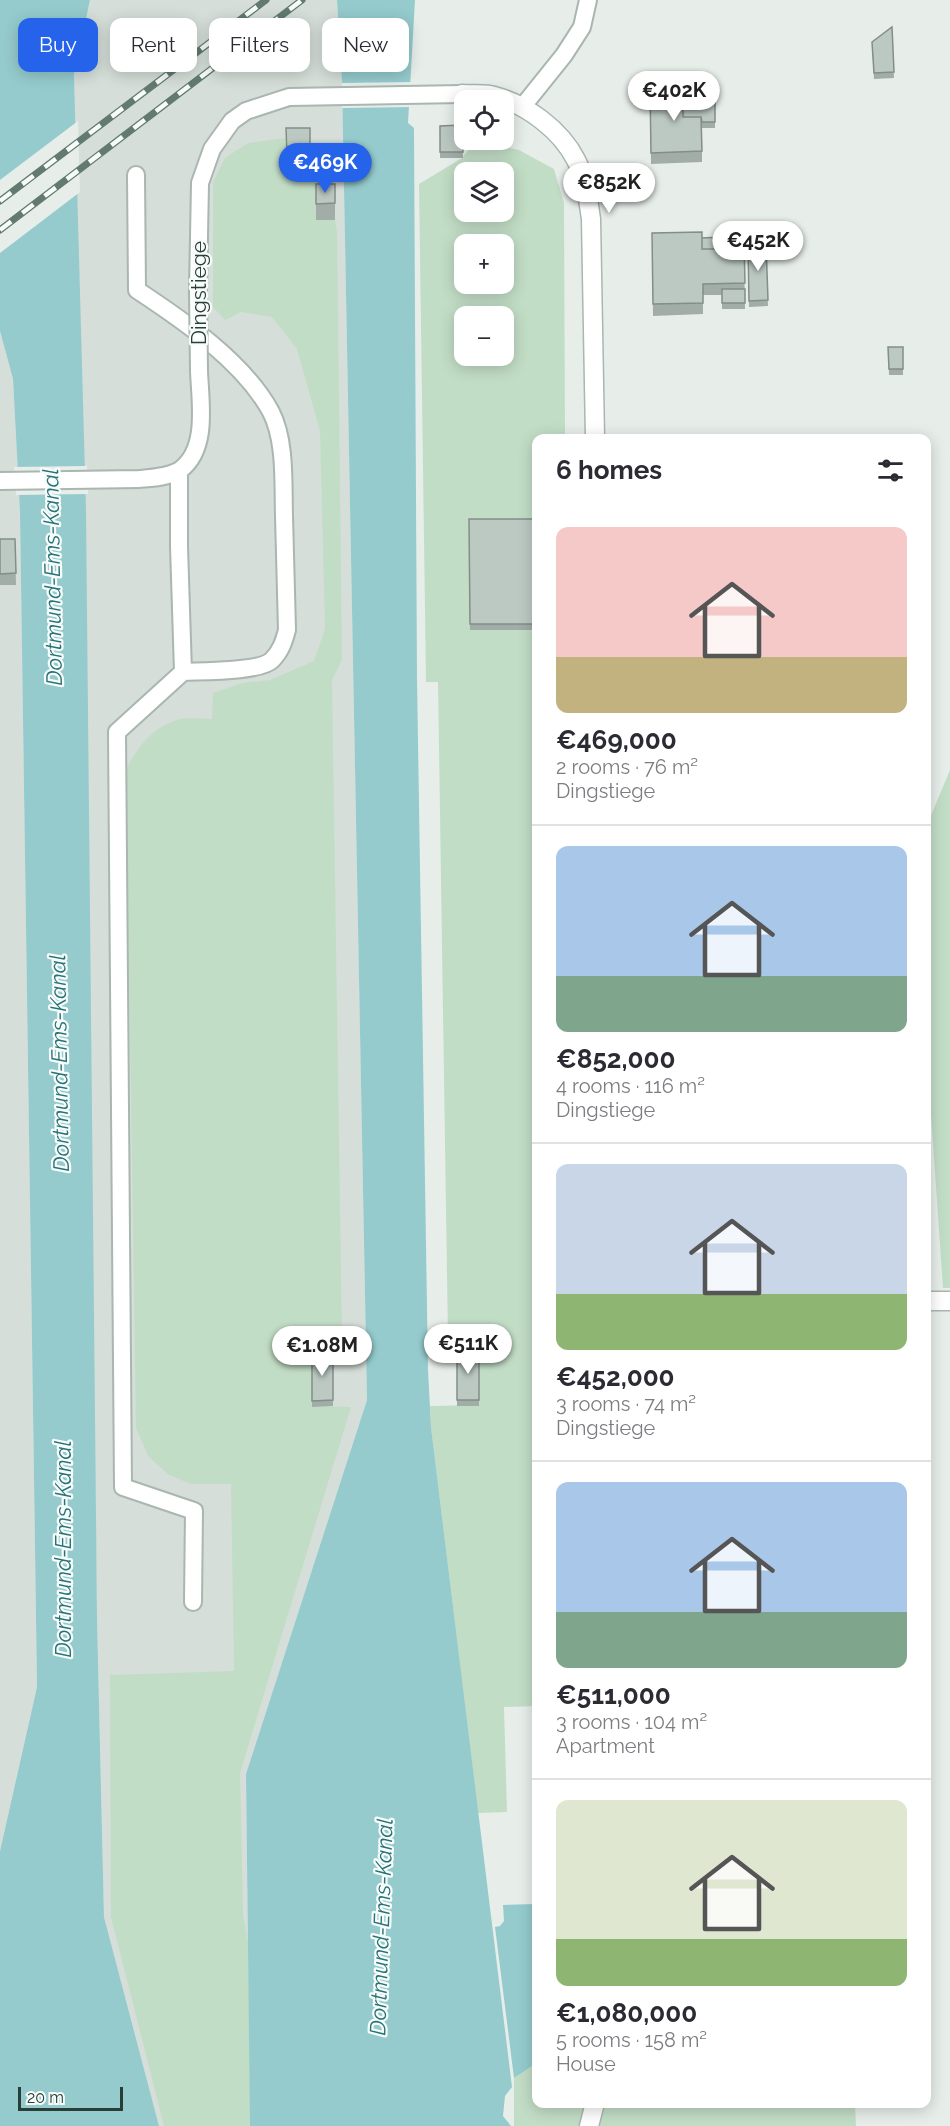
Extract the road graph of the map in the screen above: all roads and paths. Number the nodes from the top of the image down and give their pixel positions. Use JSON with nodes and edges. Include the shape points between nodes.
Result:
{"nodes":[{"id":1,"x":588,"y":0,"type":"edge"},
{"id":2,"x":454,"y":94,"type":"edge"},
{"id":3,"x":514,"y":103,"type":"edge"},
{"id":4,"x":523,"y":106,"type":"junction"},
{"id":5,"x":136,"y":175,"type":"dead end"},
{"id":6,"x":595,"y":434,"type":"edge"},
{"id":7,"x":179,"y":471,"type":"junction"},
{"id":8,"x":6,"y":481,"type":"edge"},
{"id":9,"x":183,"y":672,"type":"junction"},
{"id":10,"x":950,"y":1300,"type":"edge"},
{"id":11,"x":931,"y":1301,"type":"edge"},
{"id":12,"x":193,"y":1602,"type":"dead end"},
{"id":13,"x":594,"y":2108,"type":"edge"},
{"id":14,"x":590,"y":2126,"type":"edge"}],
"edges":[{"from":1,"to":4,"type":"lane","via":[[582,27]]},
{"from":2,"to":7,"type":"lane","name":"Dingstiege","bridge":true,"via":[[290,97],[246,111],[232,121],[212,149],[200,183],[200,422],[198,444]]},
{"from":3,"to":4,"type":"street"},
{"from":4,"to":6,"type":"street","via":[[556,134],[576,159],[586,185],[591,219]]},
{"from":5,"to":9,"type":"lane","via":[[137,290],[178,317],[253,383],[272,414],[282,451],[287,630],[282,647],[271,662],[242,669]]},
{"from":7,"to":8,"type":"lane","via":[[139,479]]},
{"from":7,"to":9,"type":"lane"},
{"from":9,"to":12,"type":"lane","via":[[117,732],[123,1487],[194,1511]]},
{"from":10,"to":11,"type":"street"},
{"from":13,"to":14,"type":"street"}]}
